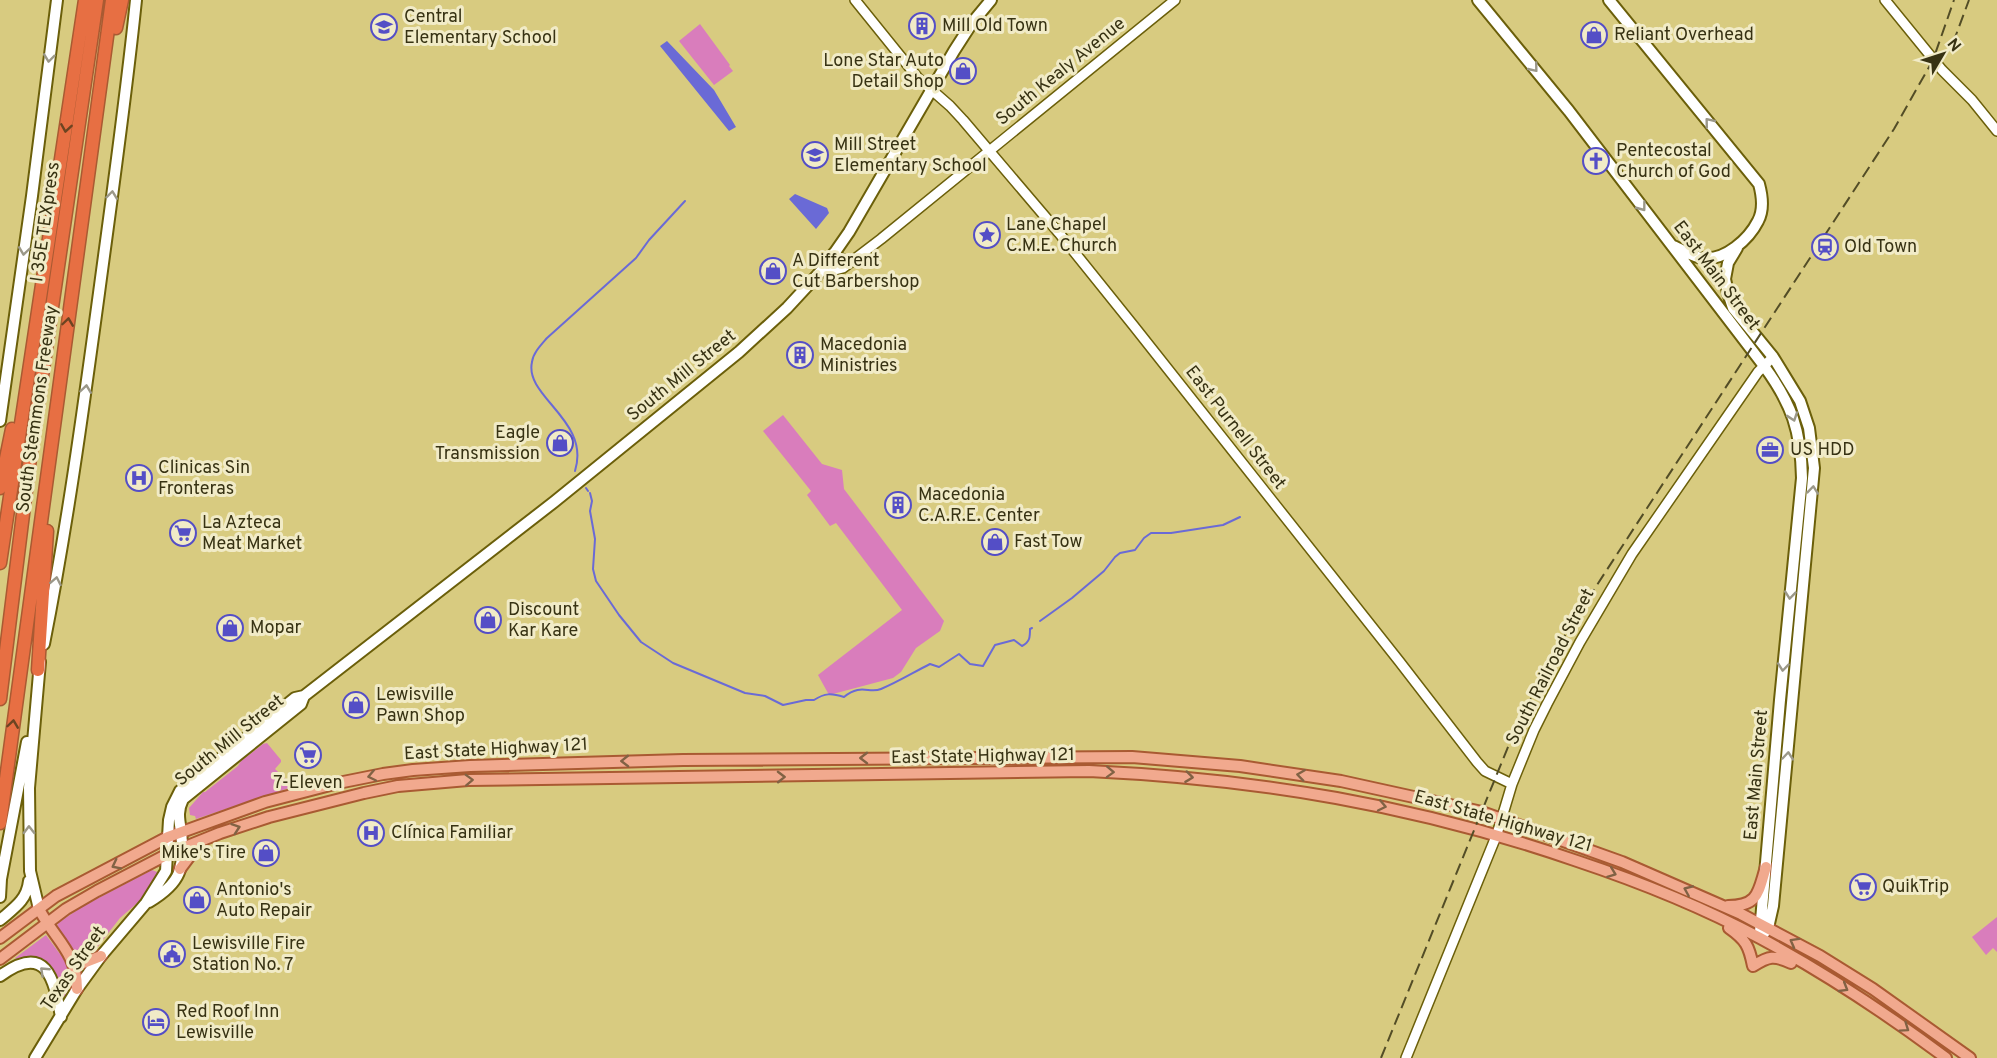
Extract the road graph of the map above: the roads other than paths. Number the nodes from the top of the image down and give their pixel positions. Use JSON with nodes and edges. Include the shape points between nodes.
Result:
{"nodes":[{"id":1,"x":57,"y":0,"type":"edge"},
{"id":2,"x":97,"y":0,"type":"edge"},
{"id":3,"x":112,"y":0,"type":"edge"},
{"id":4,"x":122,"y":0,"type":"edge"},
{"id":5,"x":136,"y":0,"type":"edge"},
{"id":6,"x":855,"y":0,"type":"edge"},
{"id":7,"x":991,"y":0,"type":"edge"},
{"id":8,"x":1174,"y":0,"type":"edge"},
{"id":9,"x":1478,"y":0,"type":"edge"},
{"id":10,"x":1609,"y":0,"type":"edge"},
{"id":11,"x":1886,"y":0,"type":"edge"},
{"id":12,"x":85,"y":3,"type":"edge"},
{"id":13,"x":930,"y":90,"type":"junction"},
{"id":14,"x":1997,"y":131,"type":"edge"},
{"id":15,"x":989,"y":151,"type":"junction"},
{"id":16,"x":88,"y":174,"type":"junction"},
{"id":17,"x":1671,"y":244,"type":"junction"},
{"id":18,"x":1737,"y":248,"type":"junction"},
{"id":19,"x":834,"y":253,"type":"junction"},
{"id":20,"x":854,"y":260,"type":"junction"},
{"id":21,"x":824,"y":268,"type":"junction"},
{"id":22,"x":39,"y":298,"type":"junction"},
{"id":23,"x":1773,"y":357,"type":"junction"},
{"id":24,"x":1764,"y":366,"type":"junction"},
{"id":25,"x":0,"y":421,"type":"edge"},
{"id":26,"x":54,"y":422,"type":"junction"},
{"id":27,"x":0,"y":488,"type":"edge"},
{"id":28,"x":20,"y":545,"type":"junction"},
{"id":29,"x":1795,"y":547,"type":"junction"},
{"id":30,"x":1808,"y":548,"type":"junction"},
{"id":31,"x":0,"y":563,"type":"edge"},
{"id":32,"x":38,"y":670,"type":"junction"},
{"id":33,"x":0,"y":675,"type":"edge"},
{"id":34,"x":1781,"y":690,"type":"junction"},
{"id":35,"x":1794,"y":692,"type":"junction"},
{"id":36,"x":0,"y":699,"type":"edge"},
{"id":37,"x":35,"y":701,"type":"junction"},
{"id":38,"x":262,"y":730,"type":"junction"},
{"id":39,"x":1132,"y":757,"type":"junction"},
{"id":40,"x":752,"y":759,"type":"junction"},
{"id":41,"x":683,"y":760,"type":"junction"},
{"id":42,"x":555,"y":763,"type":"junction"},
{"id":43,"x":1131,"y":773,"type":"junction"},
{"id":44,"x":753,"y":777,"type":"junction"},
{"id":45,"x":681,"y":778,"type":"junction"},
{"id":46,"x":556,"y":780,"type":"junction"},
{"id":47,"x":1785,"y":783,"type":"junction"},
{"id":48,"x":1512,"y":784,"type":"junction"},
{"id":49,"x":1772,"y":784,"type":"junction"},
{"id":50,"x":1502,"y":819,"type":"junction"},
{"id":51,"x":0,"y":824,"type":"edge"},
{"id":52,"x":181,"y":832,"type":"junction"},
{"id":53,"x":1497,"y":834,"type":"junction"},
{"id":54,"x":168,"y":837,"type":"junction"},
{"id":55,"x":202,"y":840,"type":"junction"},
{"id":56,"x":182,"y":849,"type":"junction"},
{"id":57,"x":168,"y":854,"type":"junction"},
{"id":58,"x":1766,"y":867,"type":"junction"},
{"id":59,"x":180,"y":869,"type":"junction"},
{"id":60,"x":30,"y":871,"type":"junction"},
{"id":61,"x":0,"y":897,"type":"edge"},
{"id":62,"x":146,"y":903,"type":"junction"},
{"id":63,"x":1724,"y":906,"type":"junction"},
{"id":64,"x":39,"y":909,"type":"junction"},
{"id":65,"x":1709,"y":914,"type":"junction"},
{"id":66,"x":0,"y":920,"type":"edge"},
{"id":67,"x":47,"y":924,"type":"junction"},
{"id":68,"x":1764,"y":926,"type":"junction"},
{"id":69,"x":0,"y":938,"type":"edge"},
{"id":70,"x":1761,"y":938,"type":"junction"},
{"id":71,"x":101,"y":956,"type":"junction"},
{"id":72,"x":72,"y":958,"type":"junction"},
{"id":73,"x":0,"y":959,"type":"edge"},
{"id":74,"x":1808,"y":967,"type":"junction"},
{"id":75,"x":0,"y":976,"type":"edge"},
{"id":76,"x":78,"y":989,"type":"junction"},
{"id":77,"x":1863,"y":999,"type":"junction"},
{"id":78,"x":1895,"y":1004,"type":"junction"},
{"id":79,"x":61,"y":1017,"type":"junction"},
{"id":80,"x":35,"y":1058,"type":"edge"},
{"id":81,"x":1406,"y":1058,"type":"edge"},
{"id":82,"x":1946,"y":1058,"type":"edge"},
{"id":83,"x":1970,"y":1058,"type":"edge"}],
"edges":[{"from":1,"to":25,"type":"main road","name":"South Stemmons Freeway","one_way":true},
{"from":2,"to":28,"type":"highway","name":"I 35E TEXpress"},
{"from":3,"to":16,"type":"highway","name":"South Stemmons Freeway"},
{"from":4,"to":16,"type":"highway"},
{"from":32,"to":5,"type":"main road","one_way":true,"via":[[62,556]]},
{"from":6,"to":13,"type":"street","name":"East Purnell Street"},
{"from":7,"to":13,"type":"main road","name":"South Mill Street"},
{"from":8,"to":15,"type":"street","name":"South Kealy Avenue"},
{"from":9,"to":17,"type":"main road","name":"East Main Street","one_way":true},
{"from":18,"to":10,"type":"main road","name":"East Main Street","one_way":true,"via":[[1758,220],[1762,194],[1759,184]]},
{"from":11,"to":14,"type":"street"},
{"from":12,"to":22,"type":"highway","name":"South Stemmons Freeway","one_way":true},
{"from":13,"to":15,"type":"street","name":"East Purnell Street","via":[[950,106]]},
{"from":13,"to":19,"type":"main road","name":"South Mill Street"},
{"from":15,"to":20,"type":"street","name":"South Kealy Avenue"},
{"from":15,"to":48,"type":"street","name":"East Purnell Street","via":[[1133,325],[1477,762],[1485,771]]},
{"from":26,"to":16,"type":"highway","name":"South Stemmons Freeway","one_way":true},
{"from":17,"to":18,"type":"main road","via":[[1705,259]]},
{"from":17,"to":24,"type":"main road","name":"East Main Street"},
{"from":18,"to":23,"type":"main road","name":"East Main Street","via":[[1725,279],[1733,309]]},
{"from":19,"to":20,"type":"main road","via":[[847,262]]},
{"from":19,"to":21,"type":"main road","name":"South Mill Street"},
{"from":20,"to":21,"type":"street","name":"South Kealy Avenue","via":[[843,268]]},
{"from":21,"to":38,"type":"main road","name":"South Mill Street","via":[[739,352],[304,696],[301,704]]},
{"from":22,"to":27,"type":"highway"},
{"from":22,"to":31,"type":"highway","name":"South Stemmons Freeway"},
{"from":23,"to":24,"type":"street","name":"South Railroad Street"},
{"from":30,"to":23,"type":"main road","name":"East Main Street","one_way":true,"via":[[1814,451],[1800,401]]},
{"from":24,"to":29,"type":"main road","name":"East Main Street","one_way":true,"via":[[1793,415],[1800,444],[1802,478]]},
{"from":24,"to":48,"type":"street","name":"South Railroad Street","via":[[1612,587],[1543,712]]},
{"from":26,"to":32,"type":"highway"},
{"from":51,"to":26,"type":"highway","name":"South Stemmons Freeway","one_way":true},
{"from":28,"to":33,"type":"highway"},
{"from":28,"to":36,"type":"highway","name":"I 35E TEXpress"},
{"from":29,"to":30,"type":"main road"},
{"from":29,"to":34,"type":"main road","name":"East Main Street","one_way":true},
{"from":30,"to":35,"type":"main road","name":"East Main Street"},
{"from":32,"to":37,"type":"main road"},
{"from":34,"to":35,"type":"main road"},
{"from":34,"to":49,"type":"main road","name":"East Main Street"},
{"from":47,"to":35,"type":"main road","name":"East Main Street","one_way":true},
{"from":60,"to":37,"type":"main road","one_way":true,"via":[[28,788]]},
{"from":37,"to":61,"type":"main road"},
{"from":38,"to":52,"type":"main road","name":"South Mill Street","via":[[183,799],[178,810]]},
{"from":38,"to":54,"type":"main road","name":"South Mill Street","via":[[180,791],[172,807]]},
{"from":39,"to":40,"type":"main road","name":"East State Highway 121","one_way":true},
{"from":39,"to":43,"type":"main road"},
{"from":50,"to":39,"type":"main road","name":"East State Highway 121","one_way":true,"via":[[1341,781],[1240,766]]},
{"from":40,"to":41,"type":"main road","name":"East State Highway 121"},
{"from":40,"to":44,"type":"main road"},
{"from":41,"to":42,"type":"main road","name":"East State Highway 121","one_way":true},
{"from":41,"to":45,"type":"main road"},
{"from":42,"to":46,"type":"main road"},
{"from":42,"to":52,"type":"main road","name":"East State Highway 121","one_way":true,"via":[[470,765],[383,774],[266,802]]},
{"from":44,"to":43,"type":"main road","name":"East State Highway 121","one_way":true},
{"from":43,"to":53,"type":"main road","name":"East State Highway 121","one_way":true,"via":[[1326,795]]},
{"from":44,"to":45,"type":"main road","name":"East State Highway 121"},
{"from":45,"to":46,"type":"main road","name":"East State Highway 121"},
{"from":55,"to":46,"type":"main road","name":"East State Highway 121","one_way":true,"via":[[278,814],[398,786],[468,780]]},
{"from":47,"to":49,"type":"main road"},
{"from":47,"to":68,"type":"main road","name":"East Main Street","via":[[1773,906]]},
{"from":48,"to":50,"type":"street","name":"South Railroad Street"},
{"from":49,"to":58,"type":"main road","name":"East Main Street"},
{"from":50,"to":53,"type":"street","name":"South Railroad Street"},
{"from":63,"to":50,"type":"main road","name":"East State Highway 121","one_way":true,"via":[[1622,862]]},
{"from":52,"to":54,"type":"main road","name":"East State Highway 121"},
{"from":52,"to":56,"type":"main road","name":"South Mill Street"},
{"from":53,"to":65,"type":"main road","name":"East State Highway 121","one_way":true,"via":[[1611,872]]},
{"from":53,"to":81,"type":"street","name":"South Railroad Street"},
{"from":54,"to":57,"type":"main road","name":"South Mill Street"},
{"from":54,"to":64,"type":"main road","name":"East State Highway 121","one_way":true,"via":[[56,896]]},
{"from":55,"to":56,"type":"main road","name":"East State Highway 121"},
{"from":55,"to":59,"type":"main road"},
{"from":56,"to":57,"type":"main road","name":"East State Highway 121"},
{"from":56,"to":59,"type":"main road"},
{"from":57,"to":62,"type":"main road","name":"Texas Street","via":[[166,871]]},
{"from":57,"to":67,"type":"main road","name":"East State Highway 121","via":[[66,909]]},
{"from":58,"to":63,"type":"main road","via":[[1758,897],[1744,905]]},
{"from":58,"to":68,"type":"main road","name":"East Main Street"},
{"from":59,"to":62,"type":"main road","name":"Texas Street","via":[[171,887]]},
{"from":60,"to":64,"type":"main road"},
{"from":60,"to":66,"type":"main road","via":[[28,893]]},
{"from":62,"to":71,"type":"main road","name":"Texas Street"},
{"from":63,"to":68,"type":"main road","name":"East State Highway 121"},
{"from":64,"to":67,"type":"main road"},
{"from":64,"to":69,"type":"main road","name":"East State Highway 121"},
{"from":65,"to":70,"type":"main road","name":"East State Highway 121"},
{"from":65,"to":74,"type":"main road","via":[[1744,940],[1753,966],[1766,958],[1779,957]]},
{"from":67,"to":72,"type":"main road"},
{"from":67,"to":73,"type":"main road","name":"East State Highway 121"},
{"from":68,"to":70,"type":"main road","name":"East Main Street"},
{"from":78,"to":68,"type":"main road","name":"East State Highway 121","one_way":true},
{"from":70,"to":74,"type":"main road","name":"East State Highway 121"},
{"from":71,"to":72,"type":"main road","via":[[83,963]]},
{"from":71,"to":76,"type":"main road","name":"Texas Street"},
{"from":72,"to":76,"type":"main road"},
{"from":74,"to":77,"type":"main road","name":"East State Highway 121","one_way":true},
{"from":79,"to":75,"type":"main road","one_way":true,"via":[[45,968],[23,963]]},
{"from":76,"to":79,"type":"main road","name":"Texas Street"},
{"from":77,"to":78,"type":"main road","via":[[1889,1008]]},
{"from":77,"to":82,"type":"main road","name":"East State Highway 121","one_way":true},
{"from":78,"to":83,"type":"main road","name":"East State Highway 121"},
{"from":79,"to":80,"type":"main road","name":"Texas Street"}]}
